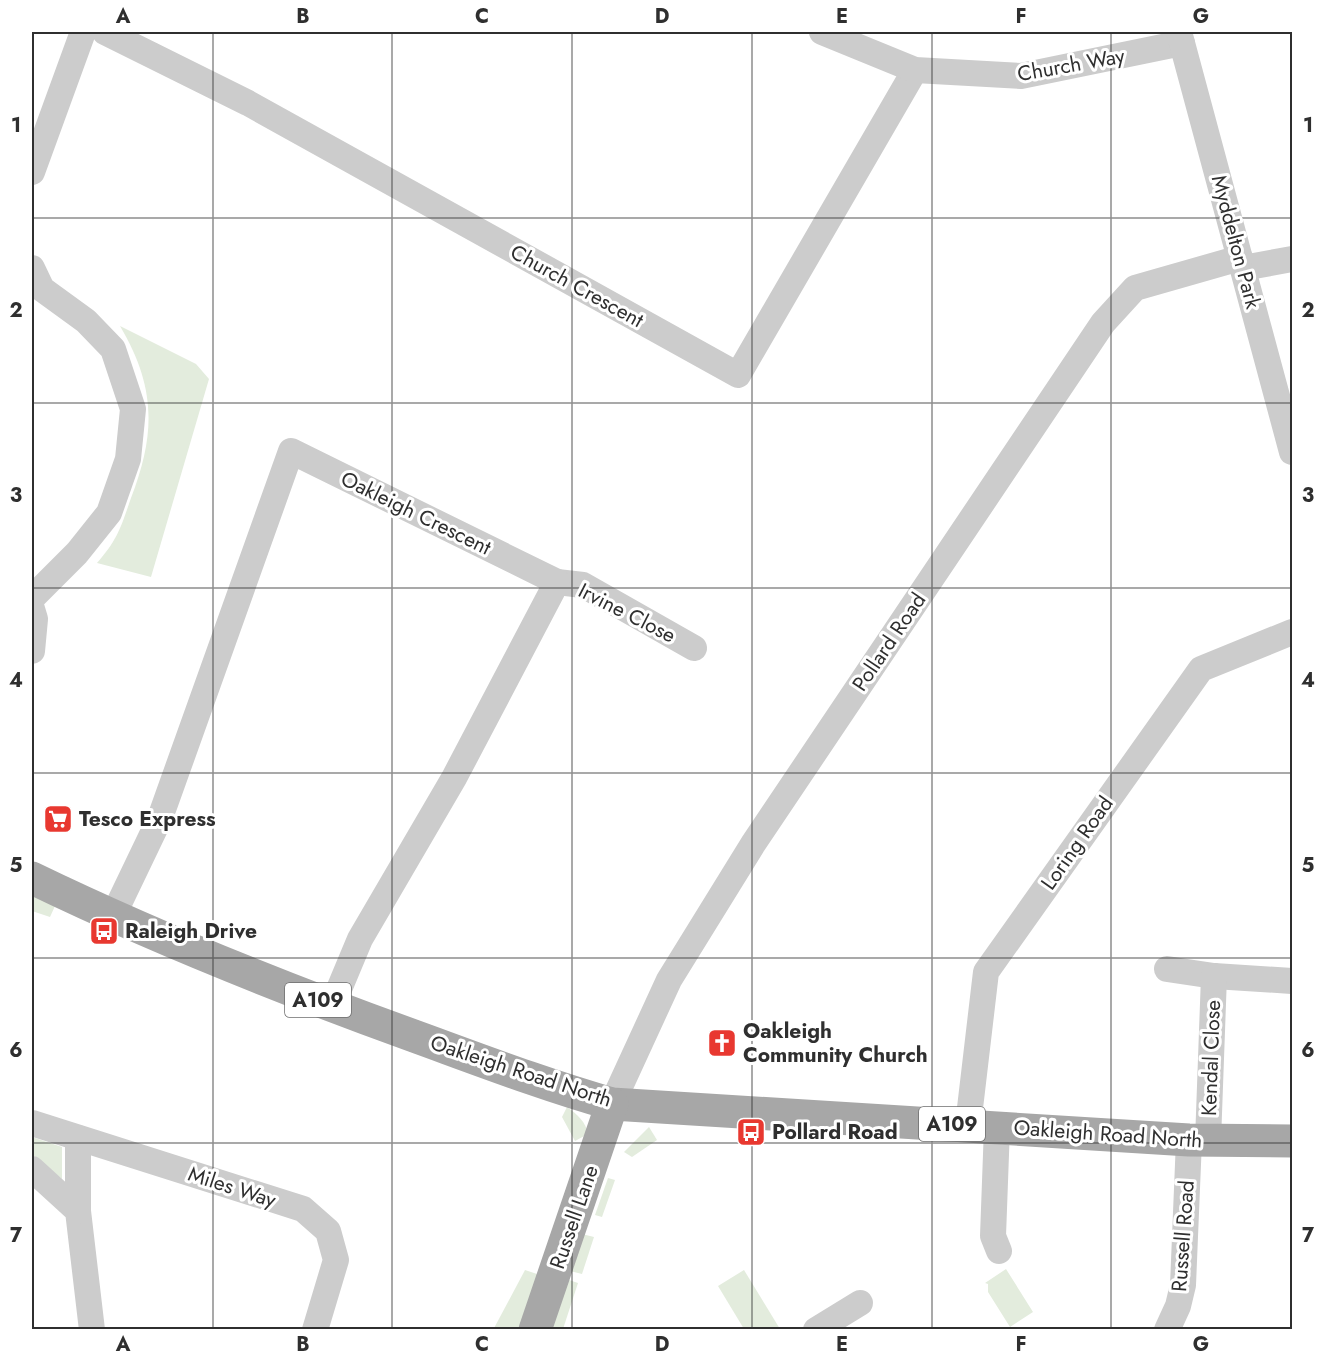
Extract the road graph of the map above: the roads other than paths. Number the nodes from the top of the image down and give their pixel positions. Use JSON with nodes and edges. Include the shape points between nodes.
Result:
{"nodes":[{"id":1,"x":83,"y":32,"type":"edge"},
{"id":2,"x":105,"y":32,"type":"edge"},
{"id":3,"x":822,"y":32,"type":"edge"},
{"id":4,"x":1180,"y":37,"type":"edge"},
{"id":5,"x":915,"y":70,"type":"junction"},
{"id":6,"x":32,"y":172,"type":"edge"},
{"id":7,"x":1293,"y":259,"type":"edge"},
{"id":8,"x":1241,"y":263,"type":"junction"},
{"id":9,"x":32,"y":268,"type":"edge"},
{"id":10,"x":1293,"y":452,"type":"edge"},
{"id":11,"x":557,"y":582,"type":"junction"},
{"id":12,"x":32,"y":598,"type":"edge"},
{"id":13,"x":32,"y":609,"type":"edge"},
{"id":14,"x":1293,"y":632,"type":"edge"},
{"id":15,"x":694,"y":648,"type":"dead end"},
{"id":16,"x":32,"y":651,"type":"edge"},
{"id":17,"x":32,"y":878,"type":"edge"},
{"id":18,"x":113,"y":916,"type":"junction"},
{"id":19,"x":1167,"y":969,"type":"dead end"},
{"id":20,"x":1214,"y":976,"type":"junction"},
{"id":21,"x":1293,"y":981,"type":"edge"},
{"id":22,"x":332,"y":1006,"type":"junction"},
{"id":23,"x":612,"y":1104,"type":"junction"},
{"id":24,"x":32,"y":1123,"type":"edge"},
{"id":25,"x":983,"y":1126,"type":"junction"},
{"id":26,"x":78,"y":1138,"type":"junction"},
{"id":27,"x":1198,"y":1141,"type":"junction"},
{"id":28,"x":1293,"y":1142,"type":"edge"},
{"id":29,"x":32,"y":1169,"type":"edge"},
{"id":30,"x":78,"y":1211,"type":"junction"},
{"id":31,"x":999,"y":1251,"type":"dead end"},
{"id":32,"x":860,"y":1303,"type":"dead end"},
{"id":33,"x":92,"y":1329,"type":"edge"},
{"id":34,"x":315,"y":1329,"type":"edge"},
{"id":35,"x":535,"y":1329,"type":"edge"},
{"id":36,"x":816,"y":1329,"type":"edge"},
{"id":37,"x":1167,"y":1329,"type":"edge"}],
"edges":[{"from":1,"to":6,"type":"street"},
{"from":2,"to":5,"type":"street","name":"Church Crescent","via":[[248,103],[738,375]]},
{"from":3,"to":5,"type":"street","name":"Church Way"},
{"from":4,"to":5,"type":"street","name":"Church Way","via":[[1021,76]]},
{"from":4,"to":8,"type":"street","name":"Myddelton Park"},
{"from":7,"to":8,"type":"street","name":"Pollard Road"},
{"from":8,"to":10,"type":"street","name":"Myddelton Park"},
{"from":8,"to":23,"type":"street","name":"Pollard Road","via":[[1135,288],[1103,323],[747,854],[669,980]]},
{"from":9,"to":12,"type":"street","via":[[42,289],[86,321],[113,349],[133,409],[128,459],[109,513],[77,553]]},
{"from":11,"to":15,"type":"street","name":"Irvine Close","via":[[583,585]]},
{"from":11,"to":18,"type":"street","name":"Oakleigh Crescent","via":[[291,451],[160,818]]},
{"from":11,"to":22,"type":"street","via":[[454,778],[360,939]]},
{"from":13,"to":16,"type":"street"},
{"from":14,"to":25,"type":"street","name":"Loring Road","via":[[1201,669],[986,972]]},
{"from":17,"to":18,"type":"main road","name":"Oakleigh Road North","number":"A109"},
{"from":18,"to":22,"type":"main road","name":"Oakleigh Road North","number":"A109"},
{"from":19,"to":20,"type":"street","name":"Kendal Close"},
{"from":20,"to":21,"type":"street","name":"Kendal Close"},
{"from":20,"to":27,"type":"street","name":"Kendal Close"},
{"from":22,"to":23,"type":"main road","name":"Oakleigh Road North","number":"A109","via":[[560,1089]]},
{"from":23,"to":25,"type":"main road","name":"Oakleigh Road North","number":"A109"},
{"from":23,"to":35,"type":"main road","name":"Russell Lane"},
{"from":24,"to":26,"type":"street","name":"Miles Way"},
{"from":25,"to":27,"type":"main road","name":"Oakleigh Road North","number":"A109"},
{"from":25,"to":31,"type":"street","name":"Loring Road","via":[[993,1236]]},
{"from":26,"to":30,"type":"street"},
{"from":26,"to":34,"type":"street","name":"Miles Way","via":[[303,1209],[328,1231],[336,1260]]},
{"from":27,"to":28,"type":"main road","name":"Oakleigh Road North","number":"A109"},
{"from":27,"to":37,"type":"street","name":"Russell Road","via":[[1183,1285]]},
{"from":29,"to":30,"type":"street"},
{"from":30,"to":33,"type":"street"},
{"from":32,"to":36,"type":"street"}]}
